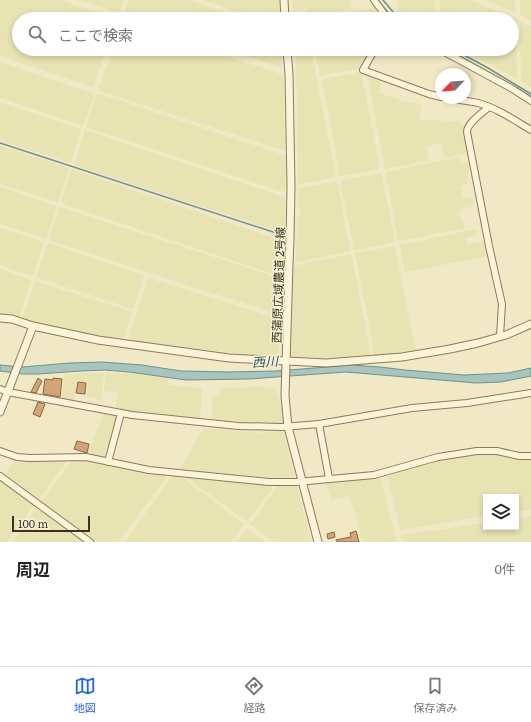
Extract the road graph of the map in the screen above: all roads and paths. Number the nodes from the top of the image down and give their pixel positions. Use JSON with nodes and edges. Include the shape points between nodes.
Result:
{"nodes":[{"id":1,"x":284,"y":0,"type":"edge"},
{"id":2,"x":374,"y":0,"type":"edge"},
{"id":3,"x":285,"y":12,"type":"edge"},
{"id":4,"x":383,"y":12,"type":"edge"},
{"id":5,"x":288,"y":56,"type":"edge"},
{"id":6,"x":370,"y":56,"type":"edge"},
{"id":7,"x":452,"y":56,"type":"edge"},
{"id":8,"x":435,"y":96,"type":"edge"},
{"id":9,"x":531,"y":101,"type":"edge"},
{"id":10,"x":471,"y":102,"type":"edge"},
{"id":11,"x":489,"y":107,"type":"junction"},
{"id":12,"x":531,"y":130,"type":"edge"},
{"id":13,"x":0,"y":318,"type":"edge"},
{"id":14,"x":531,"y":324,"type":"edge"},
{"id":15,"x":33,"y":326,"type":"junction"},
{"id":16,"x":500,"y":336,"type":"junction"},
{"id":17,"x":286,"y":363,"type":"junction"},
{"id":18,"x":0,"y":389,"type":"edge"},
{"id":19,"x":8,"y":392,"type":"junction"},
{"id":20,"x":531,"y":393,"type":"edge"},
{"id":21,"x":0,"y":412,"type":"edge"},
{"id":22,"x":121,"y":413,"type":"junction"},
{"id":23,"x":319,"y":424,"type":"junction"},
{"id":24,"x":288,"y":427,"type":"junction"},
{"id":25,"x":0,"y":451,"type":"edge"},
{"id":26,"x":531,"y":456,"type":"edge"},
{"id":27,"x":108,"y":462,"type":"junction"},
{"id":28,"x":0,"y":476,"type":"edge"},
{"id":29,"x":329,"y":478,"type":"junction"},
{"id":30,"x":302,"y":481,"type":"junction"},
{"id":31,"x":90,"y":542,"type":"edge"},
{"id":32,"x":318,"y":542,"type":"edge"}],
"edges":[{"from":1,"to":3,"type":"street"},
{"from":2,"to":4,"type":"street"},
{"from":5,"to":17,"type":"street","name":"西蒲原広域農道 2号線","via":[[291,186]]},
{"from":6,"to":8,"type":"street","via":[[363,70]]},
{"from":7,"to":9,"type":"street"},
{"from":10,"to":11,"type":"street"},
{"from":11,"to":12,"type":"street"},
{"from":11,"to":16,"type":"street","via":[[469,124],[467,132],[502,304]]},
{"from":13,"to":15,"type":"street"},
{"from":14,"to":16,"type":"street"},
{"from":15,"to":17,"type":"street","via":[[98,340]]},
{"from":15,"to":19,"type":"street"},
{"from":16,"to":17,"type":"street","via":[[471,345],[402,357],[326,363]]},
{"from":17,"to":24,"type":"street","name":"西蒲原広域農道 2号線"},
{"from":18,"to":19,"type":"street"},
{"from":19,"to":21,"type":"street"},
{"from":19,"to":22,"type":"street"},
{"from":20,"to":23,"type":"street","via":[[412,408]]},
{"from":22,"to":24,"type":"street","via":[[238,426]]},
{"from":22,"to":27,"type":"street"},
{"from":23,"to":24,"type":"street"},
{"from":23,"to":29,"type":"street"},
{"from":24,"to":30,"type":"street","name":"西蒲原広域農道 2号線"},
{"from":25,"to":27,"type":"street","via":[[17,457],[86,457]]},
{"from":26,"to":29,"type":"street","via":[[477,451],[438,457],[374,475]]},
{"from":27,"to":30,"type":"street","via":[[181,474],[269,482]]},
{"from":28,"to":31,"type":"street"},
{"from":29,"to":30,"type":"street"},
{"from":30,"to":32,"type":"street","name":"西蒲原広域農道 2号線"}]}
